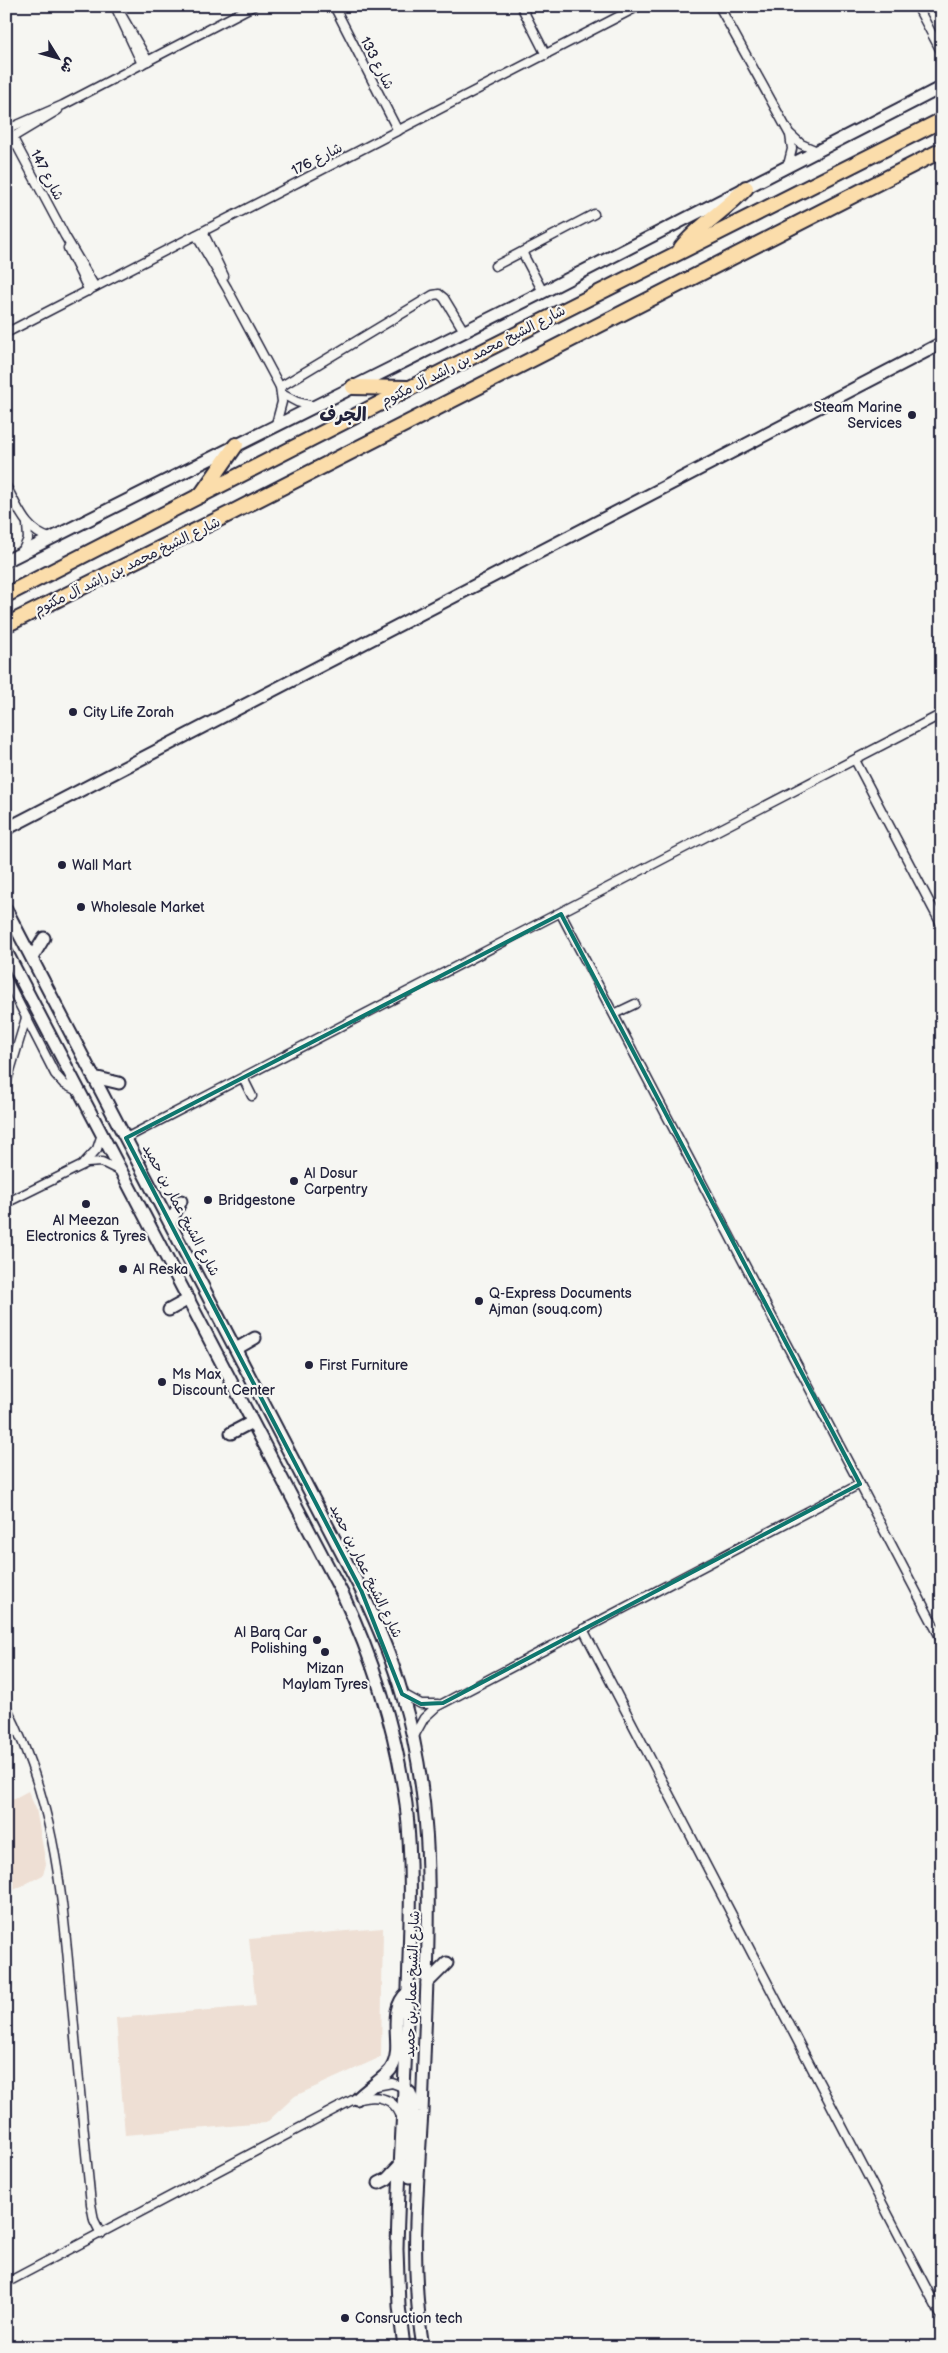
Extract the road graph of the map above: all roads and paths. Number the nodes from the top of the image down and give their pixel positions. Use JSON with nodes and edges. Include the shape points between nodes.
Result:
{"nodes":[{"id":1,"x":253,"y":6,"type":"edge"},
{"id":2,"x":334,"y":6,"type":"edge"},
{"id":3,"x":521,"y":6,"type":"edge"},
{"id":4,"x":639,"y":6,"type":"edge"},
{"id":5,"x":719,"y":6,"type":"edge"},
{"id":6,"x":917,"y":6,"type":"edge"},
{"id":7,"x":116,"y":7,"type":"edge"},
{"id":8,"x":942,"y":53,"type":"edge"},
{"id":9,"x":546,"y":55,"type":"junction"},
{"id":10,"x":145,"y":62,"type":"junction"},
{"id":11,"x":942,"y":87,"type":"edge"},
{"id":12,"x":942,"y":120,"type":"edge"},
{"id":13,"x":9,"y":130,"type":"edge"},
{"id":14,"x":398,"y":131,"type":"junction"},
{"id":15,"x":789,"y":133,"type":"junction"},
{"id":16,"x":942,"y":150,"type":"edge"},
{"id":17,"x":816,"y":151,"type":"junction"},
{"id":18,"x":788,"y":165,"type":"junction"},
{"id":19,"x":746,"y":188,"type":"junction"},
{"id":20,"x":594,"y":214,"type":"dead end"},
{"id":21,"x":199,"y":234,"type":"junction"},
{"id":22,"x":522,"y":252,"type":"junction"},
{"id":23,"x":675,"y":255,"type":"junction"},
{"id":24,"x":495,"y":266,"type":"dead end"},
{"id":25,"x":92,"y":289,"type":"junction"},
{"id":26,"x":542,"y":292,"type":"junction"},
{"id":27,"x":464,"y":331,"type":"junction"},
{"id":28,"x":6,"y":333,"type":"edge"},
{"id":29,"x":942,"y":343,"type":"edge"},
{"id":30,"x":353,"y":387,"type":"junction"},
{"id":31,"x":410,"y":388,"type":"junction"},
{"id":32,"x":281,"y":390,"type":"junction"},
{"id":33,"x":313,"y":406,"type":"junction"},
{"id":34,"x":276,"y":424,"type":"junction"},
{"id":35,"x":236,"y":445,"type":"junction"},
{"id":36,"x":6,"y":486,"type":"edge"},
{"id":37,"x":199,"y":497,"type":"junction"},
{"id":38,"x":27,"y":524,"type":"junction"},
{"id":39,"x":50,"y":538,"type":"junction"},
{"id":40,"x":22,"y":552,"type":"junction"},
{"id":41,"x":6,"y":561,"type":"edge"},
{"id":42,"x":6,"y":595,"type":"edge"},
{"id":43,"x":6,"y":625,"type":"edge"},
{"id":44,"x":942,"y":714,"type":"edge"},
{"id":45,"x":855,"y":760,"type":"junction"},
{"id":46,"x":6,"y":829,"type":"edge"},
{"id":47,"x":6,"y":909,"type":"edge"},
{"id":48,"x":561,"y":914,"type":"junction"},
{"id":49,"x":942,"y":926,"type":"edge"},
{"id":50,"x":44,"y":938,"type":"dead end"},
{"id":51,"x":6,"y":951,"type":"edge"},
{"id":52,"x":32,"y":958,"type":"junction"},
{"id":53,"x":6,"y":978,"type":"edge"},
{"id":54,"x":635,"y":1004,"type":"dead end"},
{"id":55,"x":614,"y":1014,"type":"junction"},
{"id":56,"x":26,"y":1018,"type":"junction"},
{"id":57,"x":94,"y":1077,"type":"junction"},
{"id":58,"x":243,"y":1078,"type":"junction"},
{"id":59,"x":119,"y":1083,"type":"dead end"},
{"id":60,"x":6,"y":1084,"type":"edge"},
{"id":61,"x":82,"y":1094,"type":"junction"},
{"id":62,"x":252,"y":1096,"type":"dead end"},
{"id":63,"x":102,"y":1134,"type":"junction"},
{"id":64,"x":126,"y":1138,"type":"junction"},
{"id":65,"x":80,"y":1166,"type":"junction"},
{"id":66,"x":122,"y":1172,"type":"junction"},
{"id":67,"x":181,"y":1201,"type":"dead end"},
{"id":68,"x":6,"y":1203,"type":"edge"},
{"id":69,"x":170,"y":1223,"type":"junction"},
{"id":70,"x":189,"y":1299,"type":"junction"},
{"id":71,"x":169,"y":1310,"type":"dead end"},
{"id":72,"x":255,"y":1338,"type":"dead end"},
{"id":73,"x":236,"y":1349,"type":"junction"},
{"id":74,"x":252,"y":1422,"type":"junction"},
{"id":75,"x":231,"y":1433,"type":"dead end"},
{"id":76,"x":860,"y":1484,"type":"junction"},
{"id":77,"x":583,"y":1629,"type":"junction"},
{"id":78,"x":942,"y":1641,"type":"edge"},
{"id":79,"x":402,"y":1694,"type":"junction"},
{"id":80,"x":443,"y":1703,"type":"junction"},
{"id":81,"x":6,"y":1706,"type":"edge"},
{"id":82,"x":413,"y":1740,"type":"junction"},
{"id":83,"x":447,"y":1963,"type":"dead end"},
{"id":84,"x":427,"y":1982,"type":"junction"},
{"id":85,"x":408,"y":1992,"type":"junction"},
{"id":86,"x":403,"y":2087,"type":"junction"},
{"id":87,"x":357,"y":2099,"type":"junction"},
{"id":88,"x":402,"y":2118,"type":"junction"},
{"id":89,"x":401,"y":2164,"type":"junction"},
{"id":90,"x":379,"y":2183,"type":"dead end"},
{"id":91,"x":416,"y":2200,"type":"junction"},
{"id":92,"x":101,"y":2234,"type":"junction"},
{"id":93,"x":6,"y":2283,"type":"edge"},
{"id":94,"x":942,"y":2318,"type":"edge"},
{"id":95,"x":404,"y":2347,"type":"edge"},
{"id":96,"x":423,"y":2347,"type":"edge"}],
"edges":[{"from":1,"to":10,"type":"street"},
{"from":2,"to":14,"type":"street","name":"شارع 133"},
{"from":3,"to":9,"type":"street"},
{"from":4,"to":9,"type":"street","name":"شارع 176"},
{"from":5,"to":15,"type":"street"},
{"from":6,"to":8,"type":"street"},
{"from":7,"to":10,"type":"street","via":[[123,28]]},
{"from":9,"to":14,"type":"street","name":"شارع 176"},
{"from":10,"to":13,"type":"street"},
{"from":11,"to":17,"type":"street"},
{"from":12,"to":23,"type":"highway","name":"شارع الشيخ محمد بن راشد آل مكتوم"},
{"from":13,"to":25,"type":"street","name":"شارع 147"},
{"from":14,"to":21,"type":"street","name":"شارع 176"},
{"from":15,"to":17,"type":"street"},
{"from":15,"to":18,"type":"street","via":[[792,149]]},
{"from":16,"to":43,"type":"highway","name":"شارع الشيخ محمد بن راشد آل مكتوم","via":[[251,504]]},
{"from":17,"to":18,"type":"street"},
{"from":18,"to":19,"type":"street"},
{"from":19,"to":23,"type":"highway"},
{"from":19,"to":26,"type":"street"},
{"from":20,"to":22,"type":"street"},
{"from":21,"to":25,"type":"street","name":"شارع 176"},
{"from":21,"to":32,"type":"street"},
{"from":22,"to":24,"type":"street"},
{"from":22,"to":26,"type":"street"},
{"from":23,"to":31,"type":"highway","name":"شارع الشيخ محمد بن راشد آل مكتوم"},
{"from":25,"to":28,"type":"street","name":"شارع 176"},
{"from":26,"to":27,"type":"street"},
{"from":27,"to":30,"type":"street"},
{"from":27,"to":32,"type":"street","via":[[444,298],[439,294],[433,295]]},
{"from":29,"to":46,"type":"street"},
{"from":30,"to":31,"type":"highway"},
{"from":30,"to":33,"type":"street"},
{"from":31,"to":37,"type":"highway","name":"شارع الشيخ محمد بن راشد آل مكتوم"},
{"from":32,"to":33,"type":"street","via":[[297,402]]},
{"from":32,"to":34,"type":"street","via":[[282,410]]},
{"from":33,"to":34,"type":"street"},
{"from":34,"to":35,"type":"street"},
{"from":35,"to":37,"type":"highway"},
{"from":35,"to":39,"type":"street"},
{"from":36,"to":38,"type":"street"},
{"from":37,"to":42,"type":"highway","name":"شارع الشيخ محمد بن راشد آل مكتوم"},
{"from":38,"to":39,"type":"street"},
{"from":38,"to":40,"type":"street","via":[[28,539]]},
{"from":39,"to":40,"type":"street"},
{"from":40,"to":41,"type":"street"},
{"from":44,"to":45,"type":"street"},
{"from":45,"to":48,"type":"street"},
{"from":45,"to":49,"type":"street"},
{"from":47,"to":52,"type":"street","name":"شارع الشيخ عمار بن حميد"},
{"from":48,"to":55,"type":"street"},
{"from":48,"to":58,"type":"street"},
{"from":50,"to":52,"type":"street"},
{"from":51,"to":61,"type":"street","name":"شارع الشيخ عمار بن حميد"},
{"from":52,"to":57,"type":"street","name":"شارع الشيخ عمار بن حميد"},
{"from":53,"to":56,"type":"street"},
{"from":54,"to":55,"type":"street"},
{"from":55,"to":76,"type":"street"},
{"from":56,"to":60,"type":"street"},
{"from":56,"to":61,"type":"street","via":[[55,1074],[64,1084]]},
{"from":57,"to":59,"type":"street"},
{"from":57,"to":64,"type":"street","name":"شارع الشيخ عمار بن حميد"},
{"from":58,"to":62,"type":"street"},
{"from":58,"to":64,"type":"street"},
{"from":61,"to":63,"type":"street","name":"شارع الشيخ عمار بن حميد"},
{"from":63,"to":65,"type":"street","via":[[92,1155]]},
{"from":63,"to":66,"type":"street","name":"شارع الشيخ عمار بن حميد"},
{"from":64,"to":69,"type":"street","name":"شارع الشيخ عمار بن حميد"},
{"from":65,"to":66,"type":"street","via":[[102,1162]]},
{"from":65,"to":68,"type":"street"},
{"from":66,"to":70,"type":"street","name":"شارع الشيخ عمار بن حميد"},
{"from":67,"to":69,"type":"street"},
{"from":69,"to":73,"type":"street","name":"شارع الشيخ عمار بن حميد"},
{"from":70,"to":71,"type":"street"},
{"from":70,"to":74,"type":"street","name":"شارع الشيخ عمار بن حميد"},
{"from":72,"to":73,"type":"street"},
{"from":73,"to":79,"type":"street","name":"شارع الشيخ عمار بن حميد","via":[[361,1590],[388,1651]]},
{"from":74,"to":75,"type":"street"},
{"from":74,"to":85,"type":"street","name":"شارع الشيخ عمار بن حميد","via":[[349,1608],[370,1657],[387,1711],[400,1767],[409,1837]]},
{"from":76,"to":77,"type":"street"},
{"from":76,"to":78,"type":"street"},
{"from":77,"to":80,"type":"street"},
{"from":77,"to":94,"type":"street"},
{"from":79,"to":80,"type":"street","via":[[421,1704]]},
{"from":79,"to":82,"type":"street","name":"شارع الشيخ عمار بن حميد"},
{"from":80,"to":82,"type":"street","via":[[424,1718]]},
{"from":81,"to":92,"type":"street","via":[[41,1790],[57,1856],[91,2204]]},
{"from":82,"to":84,"type":"street","name":"شارع الشيخ عمار بن حميد","via":[[429,1852]]},
{"from":83,"to":84,"type":"street"},
{"from":84,"to":91,"type":"street","name":"شارع الشيخ عمار بن حميد"},
{"from":85,"to":86,"type":"street","name":"شارع الشيخ عمار بن حميد"},
{"from":85,"to":87,"type":"street","via":[[397,2009],[395,2056],[391,2070]]},
{"from":86,"to":87,"type":"street","via":[[381,2084]]},
{"from":86,"to":88,"type":"street","name":"شارع الشيخ عمار بن حميد"},
{"from":86,"to":91,"type":"street","via":[[413,2101],[410,2184]]},
{"from":87,"to":88,"type":"street","via":[[373,2096],[386,2099]]},
{"from":87,"to":92,"type":"street"},
{"from":88,"to":89,"type":"street","name":"شارع الشيخ عمار بن حميد"},
{"from":89,"to":90,"type":"street"},
{"from":89,"to":95,"type":"street","name":"شارع الشيخ عمار بن حميد","via":[[397,2268]]},
{"from":91,"to":96,"type":"street","name":"شارع الشيخ عمار بن حميد","via":[[414,2259]]},
{"from":92,"to":93,"type":"street"}]}
